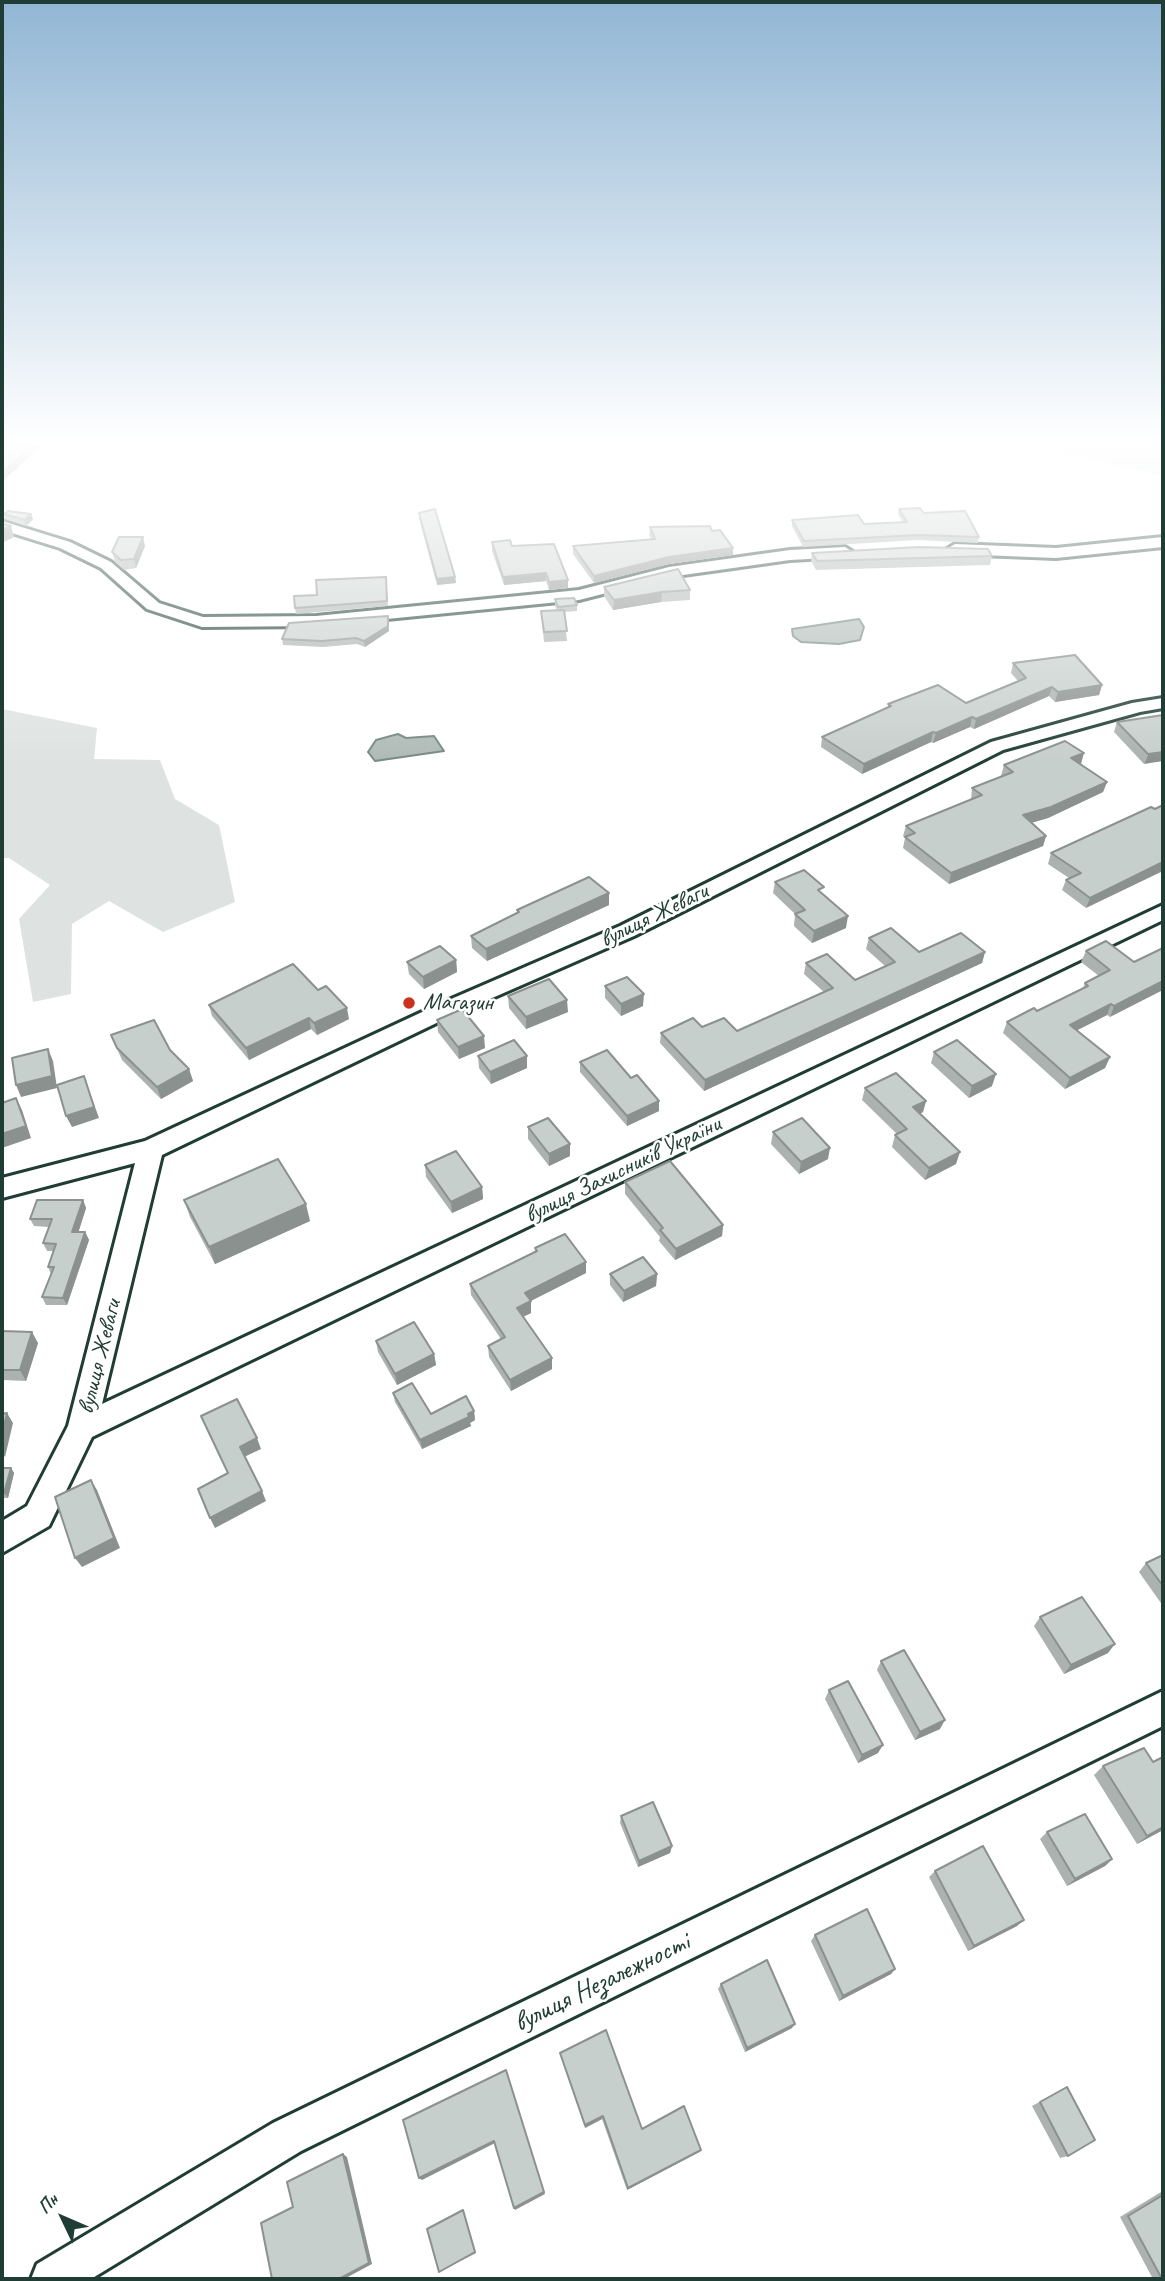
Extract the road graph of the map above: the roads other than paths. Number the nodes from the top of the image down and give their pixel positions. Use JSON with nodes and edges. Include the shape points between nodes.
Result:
{"nodes":[{"id":1,"x":79,"y":551,"type":"edge"},
{"id":2,"x":844,"y":551,"type":"edge"},
{"id":3,"x":1013,"y":551,"type":"edge"},
{"id":4,"x":1071,"y":551,"type":"edge"},
{"id":5,"x":1163,"y":703,"type":"edge"},
{"id":6,"x":1163,"y":912,"type":"edge"},
{"id":7,"x":151,"y":1149,"type":"junction"},
{"id":8,"x":2,"y":1188,"type":"edge"},
{"id":9,"x":82,"y":1428,"type":"junction"},
{"id":10,"x":2,"y":1538,"type":"edge"},
{"id":11,"x":1163,"y":1708,"type":"edge"},
{"id":12,"x":52,"y":2279,"type":"edge"}],
"edges":[{"from":1,"to":2,"type":"street","via":[[106,565],[153,606],[202,622],[316,621],[579,595],[669,572]]},
{"from":3,"to":4,"type":"street"},
{"from":5,"to":7,"type":"street","name":"вулиця Жеваги","via":[[997,746],[626,931],[443,1011]]},
{"from":6,"to":9,"type":"street","name":"вулиця Захисників України"},
{"from":7,"to":8,"type":"street","name":"вулиця Жеваги"},
{"from":7,"to":9,"type":"street","name":"вулиця Жеваги"},
{"from":9,"to":10,"type":"street","name":"вулиця Жеваги","via":[[38,1516]]},
{"from":11,"to":12,"type":"street","name":"вулиця Незалежності","via":[[287,2137]]}]}
